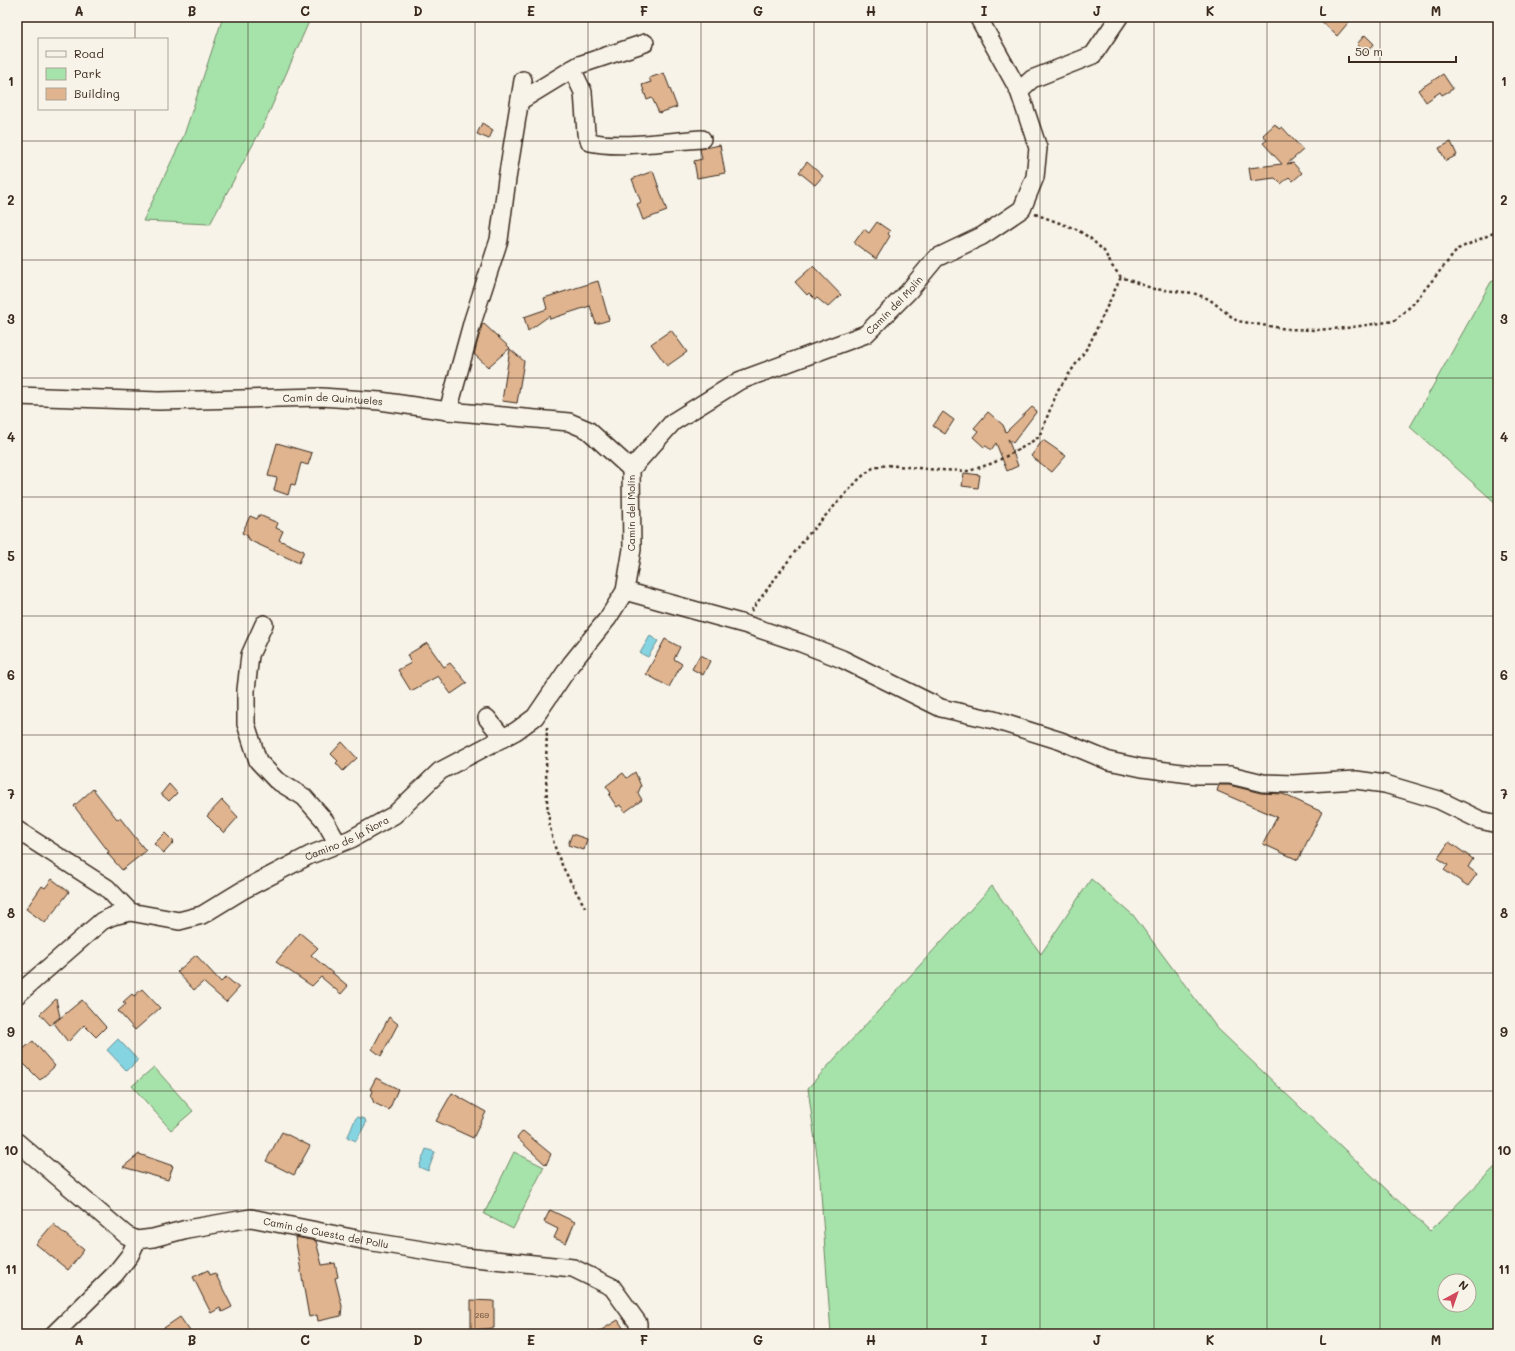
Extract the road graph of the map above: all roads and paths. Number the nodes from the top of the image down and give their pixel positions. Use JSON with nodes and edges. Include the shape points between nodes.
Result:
{"nodes":[{"id":1,"x":978,"y":17,"type":"edge"},
{"id":2,"x":1119,"y":17,"type":"edge"},
{"id":3,"x":645,"y":43,"type":"dead end"},
{"id":4,"x":572,"y":69,"type":"junction"},
{"id":5,"x":523,"y":80,"type":"dead end"},
{"id":6,"x":1018,"y":92,"type":"junction"},
{"id":7,"x":520,"y":101,"type":"junction"},
{"id":8,"x":702,"y":139,"type":"dead end"},
{"id":9,"x":1022,"y":209,"type":"junction"},
{"id":10,"x":1498,"y":231,"type":"edge"},
{"id":11,"x":1121,"y":277,"type":"junction"},
{"id":12,"x":17,"y":396,"type":"edge"},
{"id":13,"x":448,"y":411,"type":"junction"},
{"id":14,"x":631,"y":469,"type":"junction"},
{"id":15,"x":625,"y":591,"type":"junction"},
{"id":16,"x":264,"y":624,"type":"dead end"},
{"id":17,"x":744,"y":624,"type":"junction"},
{"id":18,"x":541,"y":710,"type":"junction"},
{"id":19,"x":487,"y":718,"type":"dead end"},
{"id":20,"x":503,"y":738,"type":"junction"},
{"id":21,"x":1498,"y":824,"type":"edge"},
{"id":22,"x":17,"y":830,"type":"edge"},
{"id":23,"x":338,"y":844,"type":"junction"},
{"id":24,"x":585,"y":907,"type":"dead end"},
{"id":25,"x":130,"y":912,"type":"junction"},
{"id":26,"x":17,"y":995,"type":"edge"},
{"id":27,"x":17,"y":1142,"type":"edge"},
{"id":28,"x":138,"y":1240,"type":"junction"},
{"id":29,"x":54,"y":1334,"type":"edge"},
{"id":30,"x":638,"y":1334,"type":"edge"}],
"edges":[{"from":1,"to":6,"type":"street"},
{"from":2,"to":6,"type":"street","via":[[1093,55],[1032,79]]},
{"from":3,"to":4,"type":"street"},
{"from":4,"to":7,"type":"street"},
{"from":4,"to":8,"type":"street","via":[[583,92],[586,133],[590,142],[600,145]]},
{"from":5,"to":7,"type":"street"},
{"from":6,"to":9,"type":"street","via":[[1038,148],[1035,177]]},
{"from":7,"to":13,"type":"street","via":[[499,240],[473,320]]},
{"from":9,"to":11,"type":"path","via":[[1076,229],[1090,238],[1104,251]]},
{"from":9,"to":14,"type":"street","name":"Camín del Molín","via":[[982,236],[936,258],[908,292],[866,334],[739,381],[673,422]]},
{"from":10,"to":11,"type":"path","via":[[1458,249],[1412,305],[1394,321],[1346,328],[1287,329],[1237,322],[1209,299],[1193,293],[1154,289]]},
{"from":11,"to":17,"type":"path","via":[[1089,345],[1058,390],[1039,437],[993,463],[969,471],[887,465],[873,468],[860,478],[806,536],[769,584]]},
{"from":12,"to":13,"type":"street","name":"Camín de Quintueles","via":[[159,401],[321,397],[380,401]]},
{"from":13,"to":14,"type":"street","name":"Camín de Quintueles","via":[[569,422],[588,430]]},
{"from":14,"to":15,"type":"street","name":"Camín del Molín","via":[[632,549]]},
{"from":15,"to":17,"type":"street"},
{"from":15,"to":18,"type":"street","name":"Camino de la Ñora","via":[[608,618],[571,664]]},
{"from":16,"to":23,"type":"street","via":[[250,655],[246,690],[246,724],[258,761],[276,780],[304,797],[325,821]]},
{"from":17,"to":21,"type":"street","via":[[842,659],[940,708],[1009,724],[1061,741],[1109,761],[1198,775],[1230,775],[1263,783],[1356,780],[1385,784],[1439,800],[1480,820]]},
{"from":18,"to":20,"type":"street","name":"Camino de la Ñora","via":[[535,718]]},
{"from":18,"to":24,"type":"path","via":[[547,726],[547,800],[558,858]]},
{"from":19,"to":20,"type":"street"},
{"from":20,"to":23,"type":"street","name":"Camino de la Ñora","via":[[440,771],[394,815]]},
{"from":22,"to":25,"type":"street","via":[[107,888]]},
{"from":23,"to":25,"type":"street","name":"Camino de la Ñora","via":[[304,858],[202,915],[179,921]]},
{"from":25,"to":26,"type":"street","name":"Camino de la Ñora","via":[[102,921]]},
{"from":27,"to":28,"type":"street","via":[[126,1235]]},
{"from":28,"to":29,"type":"street","via":[[115,1274]]},
{"from":28,"to":30,"type":"street","name":"Camin de Cuesta del Pollu","via":[[251,1218],[465,1257],[573,1268],[612,1287],[638,1323]]}]}
